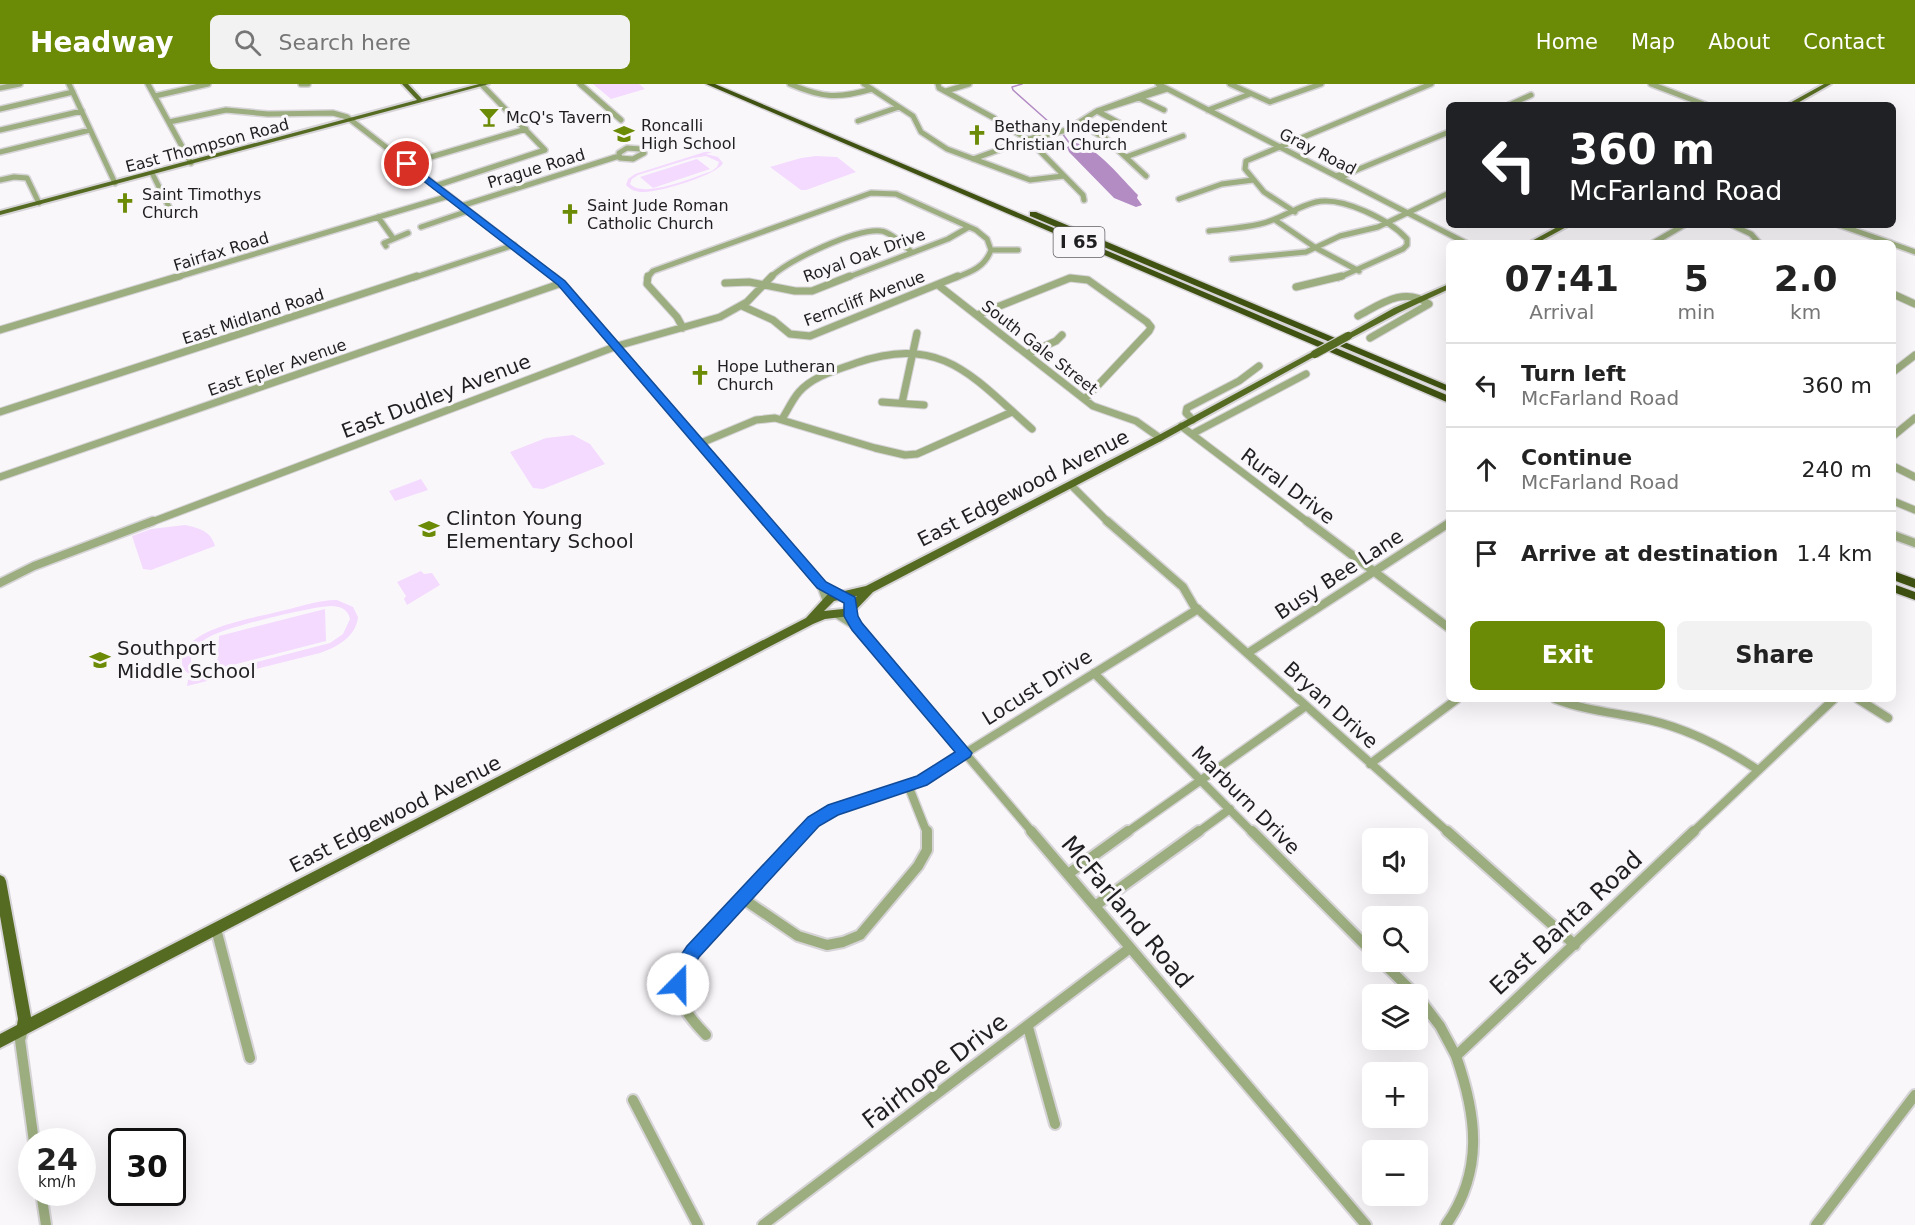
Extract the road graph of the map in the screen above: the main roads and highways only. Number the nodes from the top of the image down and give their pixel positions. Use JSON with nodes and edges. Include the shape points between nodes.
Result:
{"nodes":[{"id":1,"x":405,"y":84,"type":"edge"},
{"id":2,"x":484,"y":84,"type":"edge"},
{"id":3,"x":709,"y":84,"type":"edge"},
{"id":4,"x":725,"y":84,"type":"edge"},
{"id":5,"x":1828,"y":84,"type":"edge"},
{"id":6,"x":421,"y":101,"type":"junction"},
{"id":7,"x":1795,"y":102,"type":"edge"},
{"id":8,"x":0,"y":213,"type":"edge"},
{"id":9,"x":1560,"y":228,"type":"edge"},
{"id":10,"x":1538,"y":240,"type":"edge"},
{"id":11,"x":1446,"y":287,"type":"edge"},
{"id":12,"x":1446,"y":388,"type":"edge"},
{"id":13,"x":1446,"y":399,"type":"edge"},
{"id":14,"x":1896,"y":576,"type":"edge"},
{"id":15,"x":1915,"y":584,"type":"edge"},
{"id":16,"x":869,"y":589,"type":"junction"},
{"id":17,"x":1896,"y":589,"type":"edge"},
{"id":18,"x":842,"y":596,"type":"junction"},
{"id":19,"x":1915,"y":596,"type":"edge"},
{"id":20,"x":826,"y":603,"type":"junction"},
{"id":21,"x":851,"y":608,"type":"junction"},
{"id":22,"x":835,"y":614,"type":"junction"},
{"id":23,"x":809,"y":621,"type":"junction"},
{"id":24,"x":0,"y":881,"type":"edge"},
{"id":25,"x":22,"y":1030,"type":"junction"},
{"id":26,"x":0,"y":1041,"type":"edge"}],
"edges":[{"from":1,"to":6,"type":"main road"},
{"from":2,"to":6,"type":"main road","name":"East Thompson Road"},
{"from":3,"to":13,"type":"highway","number":"I 65"},
{"from":4,"to":12,"type":"highway","number":"I 65"},
{"from":5,"to":7,"type":"main road"},
{"from":6,"to":8,"type":"main road","name":"East Thompson Road"},
{"from":9,"to":10,"type":"main road"},
{"from":11,"to":16,"type":"main road","name":"East Edgewood Avenue","bridge":true},
{"from":14,"to":15,"type":"highway"},
{"from":16,"to":18,"type":"main road","name":"East Edgewood Avenue"},
{"from":16,"to":21,"type":"main road","name":"East Edgewood Avenue"},
{"from":17,"to":19,"type":"highway"},
{"from":18,"to":20,"type":"main road","name":"East Edgewood Avenue"},
{"from":18,"to":21,"type":"main road","via":[[850,600]]},
{"from":20,"to":22,"type":"main road","via":[[826,609]]},
{"from":20,"to":23,"type":"main road","name":"East Edgewood Avenue"},
{"from":21,"to":22,"type":"main road","name":"East Edgewood Avenue"},
{"from":22,"to":23,"type":"main road","name":"East Edgewood Avenue"},
{"from":23,"to":25,"type":"main road","name":"East Edgewood Avenue"},
{"from":24,"to":25,"type":"main road","via":[[25,1019]]},
{"from":25,"to":26,"type":"main road","name":"East Edgewood Avenue"}]}
